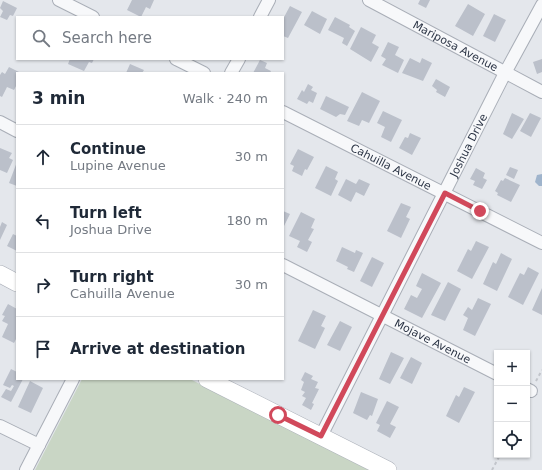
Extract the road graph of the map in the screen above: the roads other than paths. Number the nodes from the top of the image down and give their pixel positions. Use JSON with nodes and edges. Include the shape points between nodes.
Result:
{"nodes":[{"id":1,"x":59,"y":0,"type":"edge"},
{"id":2,"x":269,"y":0,"type":"edge"},
{"id":3,"x":369,"y":0,"type":"edge"},
{"id":4,"x":542,"y":5,"type":"edge"},
{"id":5,"x":91,"y":16,"type":"edge"},
{"id":6,"x":261,"y":16,"type":"edge"},
{"id":7,"x":178,"y":60,"type":"edge"},
{"id":8,"x":238,"y":60,"type":"edge"},
{"id":9,"x":202,"y":72,"type":"edge"},
{"id":10,"x":232,"y":72,"type":"edge"},
{"id":11,"x":505,"y":73,"type":"junction"},
{"id":12,"x":542,"y":92,"type":"edge"},
{"id":13,"x":284,"y":112,"type":"edge"},
{"id":14,"x":0,"y":122,"type":"edge"},
{"id":15,"x":16,"y":130,"type":"edge"},
{"id":16,"x":445,"y":193,"type":"junction"},
{"id":17,"x":542,"y":243,"type":"edge"},
{"id":18,"x":284,"y":265,"type":"edge"},
{"id":19,"x":0,"y":274,"type":"edge"},
{"id":20,"x":16,"y":282,"type":"edge"},
{"id":21,"x":382,"y":314,"type":"junction"},
{"id":22,"x":494,"y":372,"type":"edge"},
{"id":23,"x":72,"y":380,"type":"edge"},
{"id":24,"x":209,"y":380,"type":"edge"},
{"id":25,"x":0,"y":426,"type":"edge"},
{"id":26,"x":321,"y":436,"type":"junction"},
{"id":27,"x":39,"y":445,"type":"junction"},
{"id":28,"x":26,"y":470,"type":"edge"},
{"id":29,"x":388,"y":470,"type":"edge"}],
"edges":[{"from":1,"to":5,"type":"street"},
{"from":2,"to":6,"type":"street"},
{"from":3,"to":11,"type":"street","name":"Mariposa Avenue"},
{"from":4,"to":11,"type":"street","name":"Joshua Drive"},
{"from":7,"to":9,"type":"street"},
{"from":8,"to":10,"type":"street"},
{"from":11,"to":12,"type":"street","name":"Mariposa Avenue"},
{"from":11,"to":16,"type":"street","name":"Joshua Drive"},
{"from":13,"to":16,"type":"street","name":"Cahuilla Avenue"},
{"from":14,"to":15,"type":"street"},
{"from":16,"to":17,"type":"street","name":"Cahuilla Avenue"},
{"from":16,"to":21,"type":"street","name":"Joshua Drive"},
{"from":18,"to":21,"type":"street","name":"Mojave Avenue"},
{"from":19,"to":20,"type":"street"},
{"from":21,"to":22,"type":"street","name":"Mojave Avenue"},
{"from":21,"to":26,"type":"street","name":"Joshua Drive"},
{"from":23,"to":27,"type":"street"},
{"from":24,"to":26,"type":"street"},
{"from":25,"to":27,"type":"street"},
{"from":26,"to":29,"type":"street"},
{"from":27,"to":28,"type":"street"}]}
